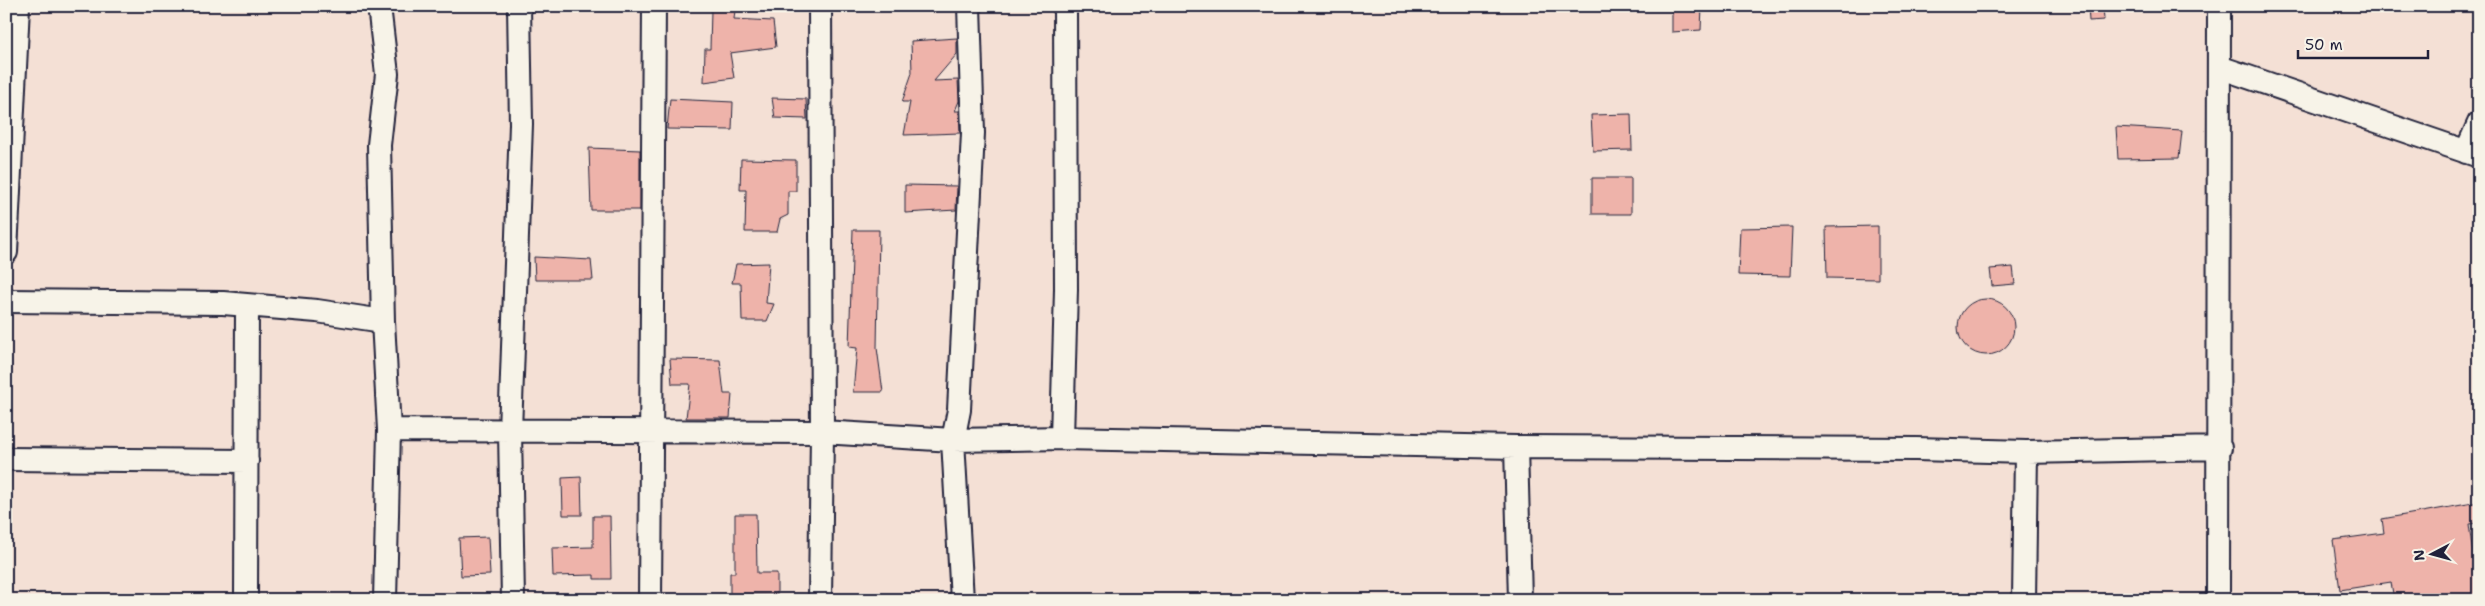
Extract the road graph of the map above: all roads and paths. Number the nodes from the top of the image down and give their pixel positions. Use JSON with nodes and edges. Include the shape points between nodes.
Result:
{"nodes":[{"id":1,"x":379,"y":6,"type":"edge"},
{"id":2,"x":519,"y":6,"type":"edge"},
{"id":3,"x":654,"y":6,"type":"edge"},
{"id":4,"x":820,"y":6,"type":"edge"},
{"id":5,"x":969,"y":6,"type":"edge"},
{"id":6,"x":1065,"y":6,"type":"edge"},
{"id":7,"x":2220,"y":6,"type":"edge"},
{"id":8,"x":14,"y":21,"type":"edge"},
{"id":9,"x":2219,"y":67,"type":"junction"},
{"id":10,"x":2479,"y":123,"type":"edge"},
{"id":11,"x":2473,"y":154,"type":"edge"},
{"id":12,"x":6,"y":252,"type":"edge"},
{"id":13,"x":6,"y":301,"type":"edge"},
{"id":14,"x":247,"y":306,"type":"junction"},
{"id":15,"x":383,"y":321,"type":"junction"},
{"id":16,"x":389,"y":430,"type":"junction"},
{"id":17,"x":510,"y":431,"type":"junction"},
{"id":18,"x":651,"y":431,"type":"junction"},
{"id":19,"x":822,"y":432,"type":"junction"},
{"id":20,"x":1062,"y":438,"type":"junction"},
{"id":21,"x":953,"y":440,"type":"junction"},
{"id":22,"x":1516,"y":447,"type":"junction"},
{"id":23,"x":2220,"y":448,"type":"junction"},
{"id":24,"x":2026,"y":452,"type":"junction"},
{"id":25,"x":6,"y":459,"type":"edge"},
{"id":26,"x":247,"y":461,"type":"junction"},
{"id":27,"x":246,"y":600,"type":"edge"},
{"id":28,"x":385,"y":600,"type":"edge"},
{"id":29,"x":513,"y":600,"type":"edge"},
{"id":30,"x":650,"y":600,"type":"edge"},
{"id":31,"x":820,"y":600,"type":"edge"},
{"id":32,"x":962,"y":600,"type":"edge"},
{"id":33,"x":1520,"y":600,"type":"edge"},
{"id":34,"x":2024,"y":600,"type":"edge"},
{"id":35,"x":2218,"y":600,"type":"edge"}],
"edges":[{"from":1,"to":15,"type":"street","via":[[387,74],[379,145]]},
{"from":2,"to":17,"type":"street","via":[[521,124]]},
{"from":3,"to":18,"type":"street"},
{"from":4,"to":19,"type":"street"},
{"from":5,"to":21,"type":"street","via":[[973,133],[959,410]]},
{"from":6,"to":20,"type":"street","via":[[1066,289]]},
{"from":7,"to":9,"type":"street"},
{"from":8,"to":12,"type":"street","via":[[16,77]]},
{"from":9,"to":11,"type":"street"},
{"from":9,"to":23,"type":"street"},
{"from":10,"to":11,"type":"street"},
{"from":13,"to":14,"type":"street","via":[[137,301]]},
{"from":14,"to":15,"type":"street","via":[[317,311]]},
{"from":14,"to":26,"type":"street"},
{"from":15,"to":16,"type":"street"},
{"from":16,"to":17,"type":"street"},
{"from":16,"to":28,"type":"street"},
{"from":17,"to":18,"type":"street"},
{"from":17,"to":29,"type":"street"},
{"from":18,"to":19,"type":"street"},
{"from":18,"to":30,"type":"street"},
{"from":19,"to":21,"type":"street"},
{"from":19,"to":31,"type":"street"},
{"from":20,"to":21,"type":"street"},
{"from":20,"to":22,"type":"street"},
{"from":21,"to":32,"type":"street"},
{"from":22,"to":24,"type":"street"},
{"from":22,"to":33,"type":"street"},
{"from":23,"to":24,"type":"street"},
{"from":23,"to":35,"type":"street"},
{"from":24,"to":34,"type":"street"},
{"from":25,"to":26,"type":"street"},
{"from":26,"to":27,"type":"street"}]}
